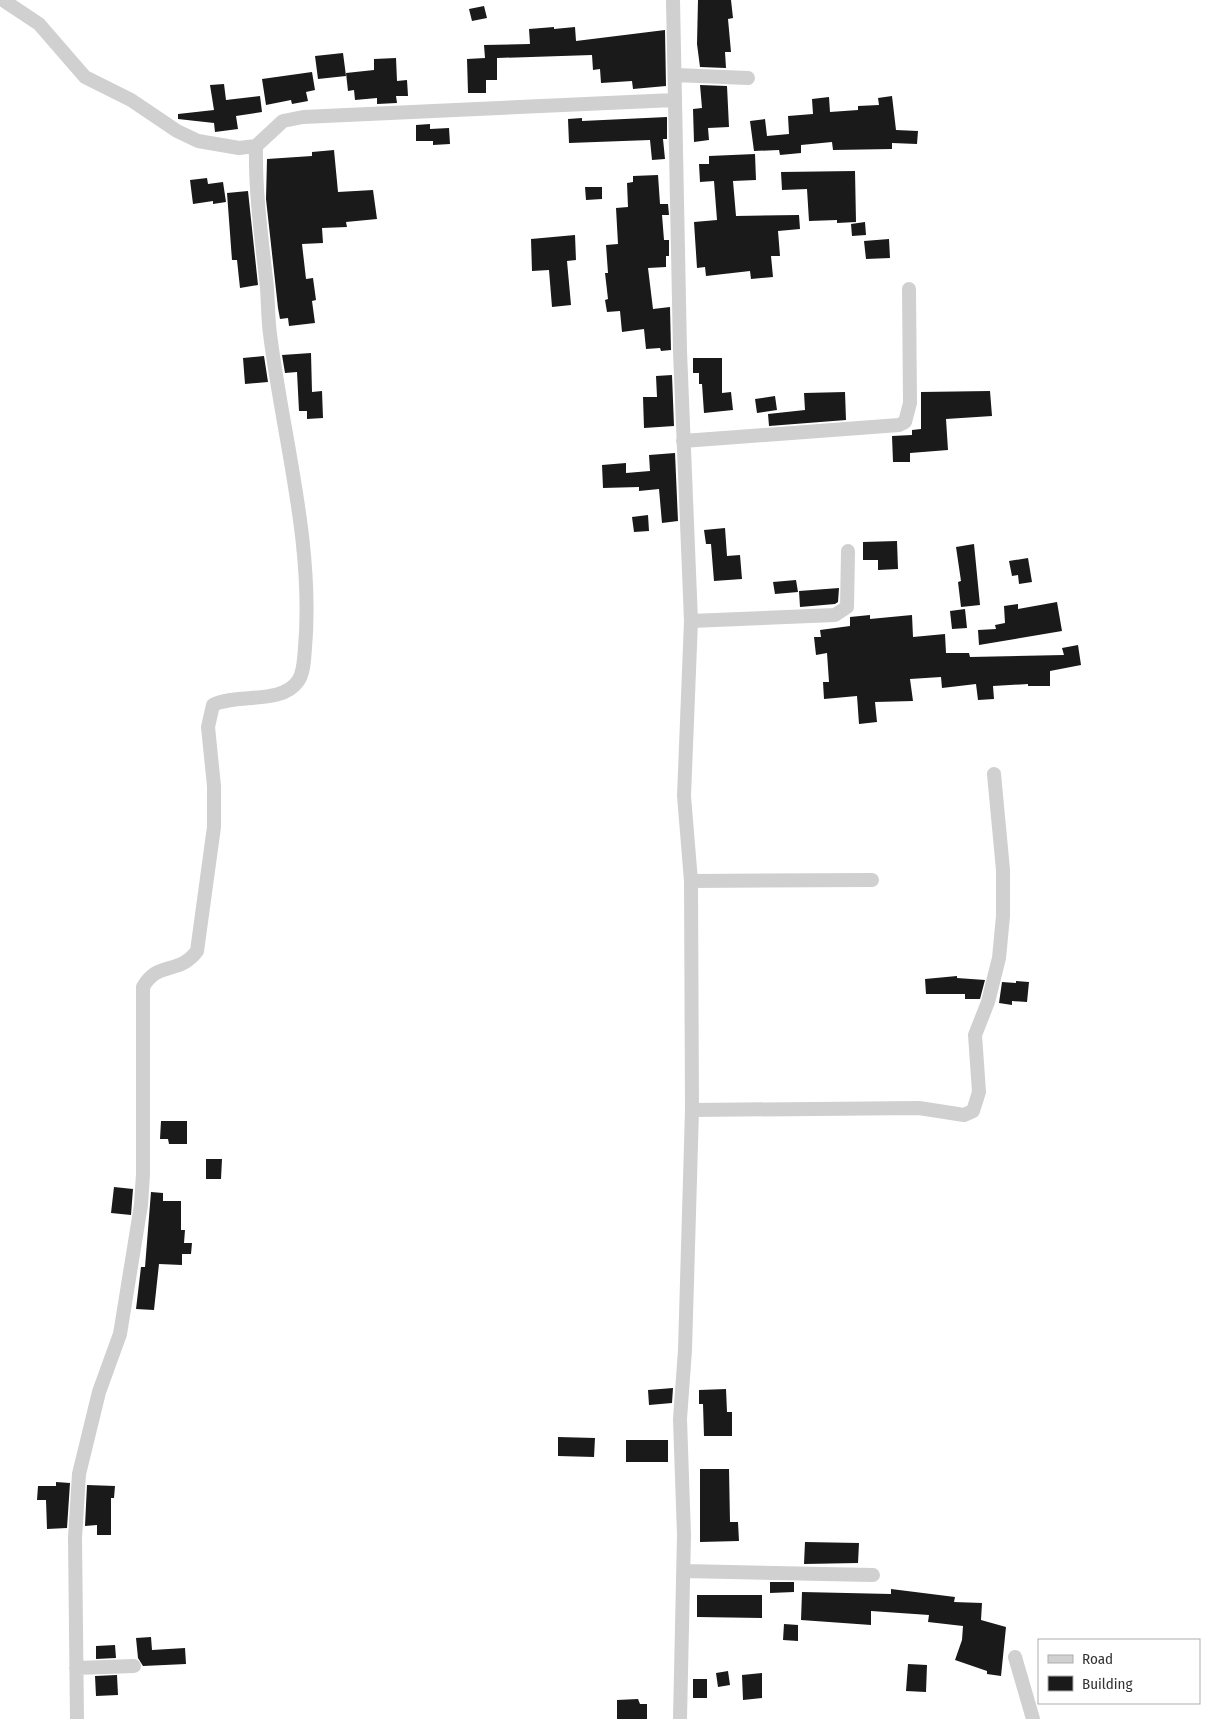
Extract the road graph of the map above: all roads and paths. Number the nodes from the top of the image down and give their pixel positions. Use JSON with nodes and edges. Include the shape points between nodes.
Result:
{"nodes":[{"id":1,"x":3,"y":0,"type":"edge"},
{"id":2,"x":673,"y":0,"type":"edge"},
{"id":3,"x":675,"y":75,"type":"junction"},
{"id":4,"x":748,"y":78,"type":"dead end"},
{"id":5,"x":674,"y":100,"type":"junction"},
{"id":6,"x":256,"y":146,"type":"junction"},
{"id":7,"x":909,"y":289,"type":"dead end"},
{"id":8,"x":683,"y":441,"type":"junction"},
{"id":9,"x":848,"y":551,"type":"dead end"},
{"id":10,"x":691,"y":621,"type":"junction"},
{"id":11,"x":994,"y":774,"type":"dead end"},
{"id":12,"x":872,"y":880,"type":"dead end"},
{"id":13,"x":691,"y":881,"type":"junction"},
{"id":14,"x":692,"y":1110,"type":"junction"},
{"id":15,"x":684,"y":1571,"type":"junction"},
{"id":16,"x":873,"y":1575,"type":"dead end"},
{"id":17,"x":1015,"y":1658,"type":"dead end"},
{"id":18,"x":134,"y":1666,"type":"dead end"},
{"id":19,"x":76,"y":1668,"type":"junction"},
{"id":20,"x":77,"y":1719,"type":"edge"},
{"id":21,"x":680,"y":1719,"type":"edge"},
{"id":22,"x":1033,"y":1719,"type":"edge"}],
"edges":[{"from":1,"to":6,"type":"street","via":[[39,24],[85,77],[147,110],[177,131],[198,142],[239,148]]},
{"from":2,"to":3,"type":"street"},
{"from":3,"to":4,"type":"street"},
{"from":3,"to":5,"type":"street"},
{"from":5,"to":6,"type":"street","via":[[302,117],[283,121]]},
{"from":5,"to":8,"type":"street"},
{"from":6,"to":19,"type":"street","via":[[255,178],[270,332],[294,475],[306,581],[305,656],[299,681],[286,690],[262,698],[224,700],[213,705],[208,727],[214,827],[197,951],[184,964],[160,969],[149,976],[143,987],[141,1205],[120,1334],[98,1392],[79,1474],[75,1538]]},
{"from":7,"to":8,"type":"street","via":[[910,403],[905,422]]},
{"from":8,"to":10,"type":"street"},
{"from":9,"to":10,"type":"street","via":[[847,607],[842,612],[807,617]]},
{"from":10,"to":13,"type":"street","via":[[684,796]]},
{"from":11,"to":14,"type":"street","via":[[1003,870],[1003,916],[999,958],[988,1002],[975,1035],[979,1092],[973,1111],[964,1115],[919,1108]]},
{"from":12,"to":13,"type":"street"},
{"from":13,"to":14,"type":"street"},
{"from":14,"to":15,"type":"street","via":[[680,1419]]},
{"from":15,"to":16,"type":"street"},
{"from":15,"to":21,"type":"street"},
{"from":17,"to":22,"type":"street"},
{"from":18,"to":19,"type":"street"},
{"from":19,"to":20,"type":"street"}]}
